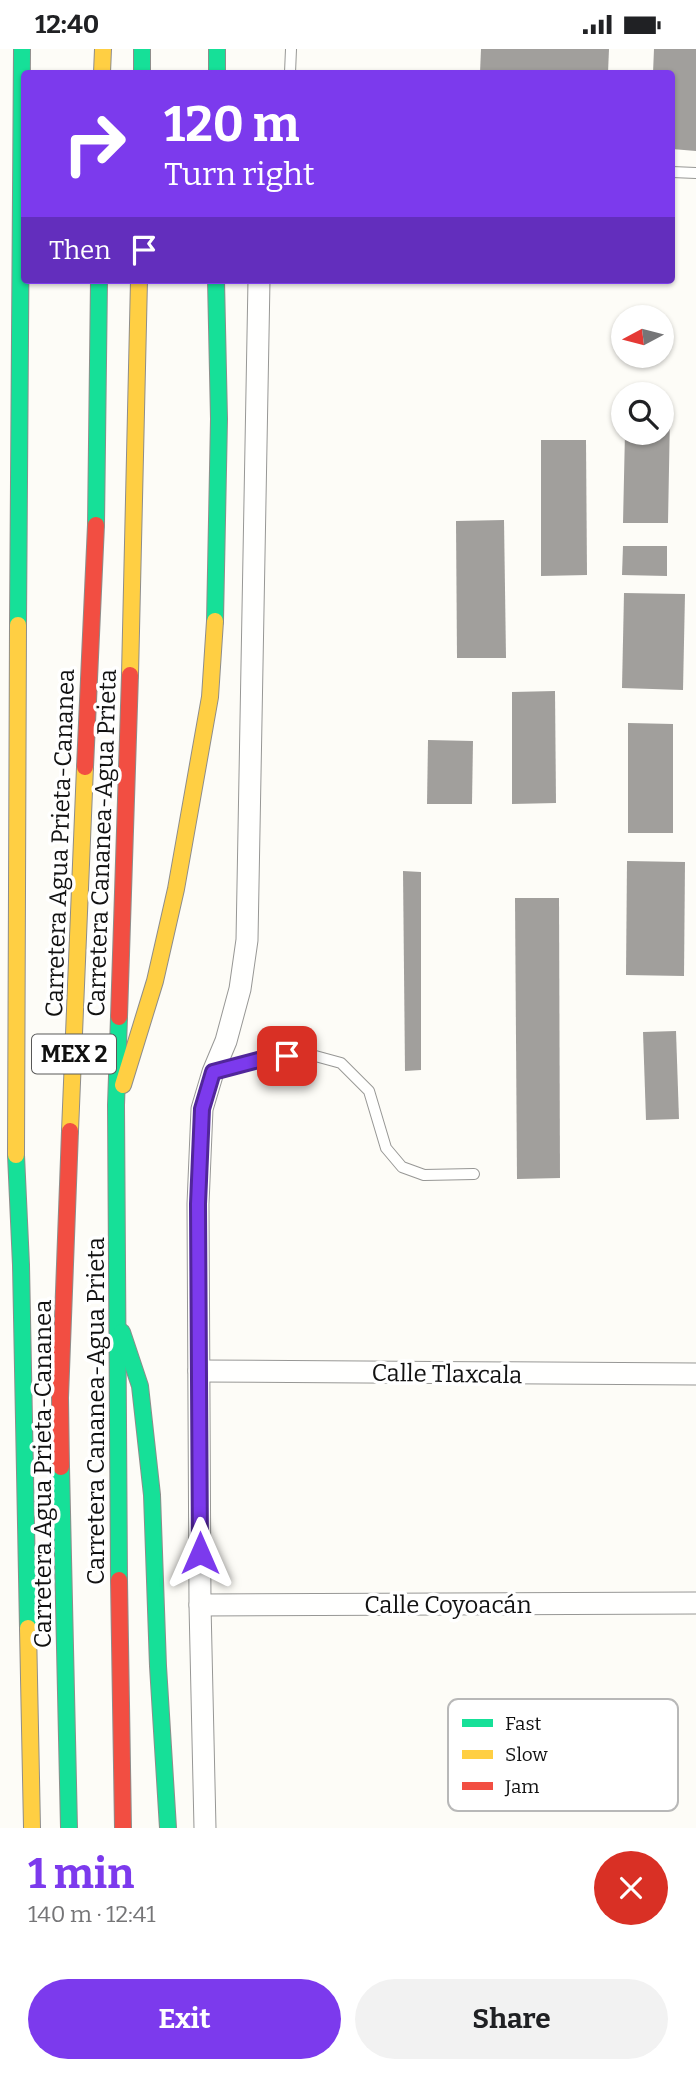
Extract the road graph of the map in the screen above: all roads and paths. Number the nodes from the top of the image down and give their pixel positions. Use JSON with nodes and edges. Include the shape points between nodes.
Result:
{"nodes":[{"id":1,"x":23,"y":49,"type":"edge"},
{"id":2,"x":103,"y":49,"type":"edge"},
{"id":3,"x":142,"y":49,"type":"edge"},
{"id":4,"x":217,"y":49,"type":"edge"},
{"id":5,"x":291,"y":49,"type":"edge"},
{"id":6,"x":22,"y":70,"type":"edge"},
{"id":7,"x":102,"y":70,"type":"edge"},
{"id":8,"x":142,"y":70,"type":"edge"},
{"id":9,"x":217,"y":70,"type":"edge"},
{"id":10,"x":290,"y":70,"type":"edge"},
{"id":11,"x":21,"y":80,"type":"edge"},
{"id":12,"x":675,"y":172,"type":"edge"},
{"id":13,"x":696,"y":173,"type":"edge"},
{"id":14,"x":10,"y":248,"type":"edge"},
{"id":15,"x":99,"y":284,"type":"edge"},
{"id":16,"x":139,"y":284,"type":"edge"},
{"id":17,"x":216,"y":284,"type":"edge"},
{"id":18,"x":259,"y":284,"type":"edge"},
{"id":19,"x":213,"y":1072,"type":"junction"},
{"id":20,"x":116,"y":1105,"type":"junction"},
{"id":21,"x":474,"y":1174,"type":"dead end"},
{"id":22,"x":118,"y":1321,"type":"junction"},
{"id":23,"x":199,"y":1371,"type":"junction"},
{"id":24,"x":696,"y":1374,"type":"edge"},
{"id":25,"x":41,"y":1397,"type":"junction"},
{"id":26,"x":696,"y":1604,"type":"edge"},
{"id":27,"x":201,"y":1605,"type":"junction"},
{"id":28,"x":32,"y":1828,"type":"edge"},
{"id":29,"x":69,"y":1828,"type":"edge"},
{"id":30,"x":123,"y":1828,"type":"edge"},
{"id":31,"x":168,"y":1828,"type":"edge"},
{"id":32,"x":205,"y":1828,"type":"edge"}],
"edges":[{"from":1,"to":6,"type":"street"},
{"from":2,"to":7,"type":"street"},
{"from":3,"to":8,"type":"street"},
{"from":4,"to":9,"type":"street"},
{"from":5,"to":10,"type":"lane"},
{"from":11,"to":14,"type":"street"},
{"from":12,"to":13,"type":"lane"},
{"from":14,"to":25,"type":"street","via":[[15,1236]]},
{"from":15,"to":25,"type":"street","name":"Carretera Agua Prieta-Cananea","number":"MEX 2","via":[[95,564],[82,836]]},
{"from":16,"to":20,"type":"street","name":"Carretera Cananea-Agua Prieta","number":"MEX 2"},
{"from":17,"to":20,"type":"street","via":[[217,585],[211,697],[155,981]]},
{"from":18,"to":19,"type":"street","via":[[247,940],[240,989]]},
{"from":19,"to":21,"type":"lane","via":[[266,1058],[308,1054],[341,1063],[369,1091],[386,1148],[402,1167],[424,1175]]},
{"from":19,"to":23,"type":"street","via":[[201,1123]]},
{"from":20,"to":22,"type":"street","name":"Carretera Cananea-Agua Prieta","number":"MEX 2"},
{"from":22,"to":30,"type":"street","name":"Carretera Cananea-Agua Prieta","number":"MEX 2"},
{"from":22,"to":31,"type":"street","via":[[140,1386],[152,1495]]},
{"from":23,"to":24,"type":"street","name":"Calle Tlaxcala"},
{"from":23,"to":27,"type":"street"},
{"from":25,"to":28,"type":"street"},
{"from":25,"to":29,"type":"street","name":"Carretera Agua Prieta-Cananea","number":"MEX 2"},
{"from":26,"to":27,"type":"street","name":"Calle Coyoacán"},
{"from":27,"to":32,"type":"street"}]}
